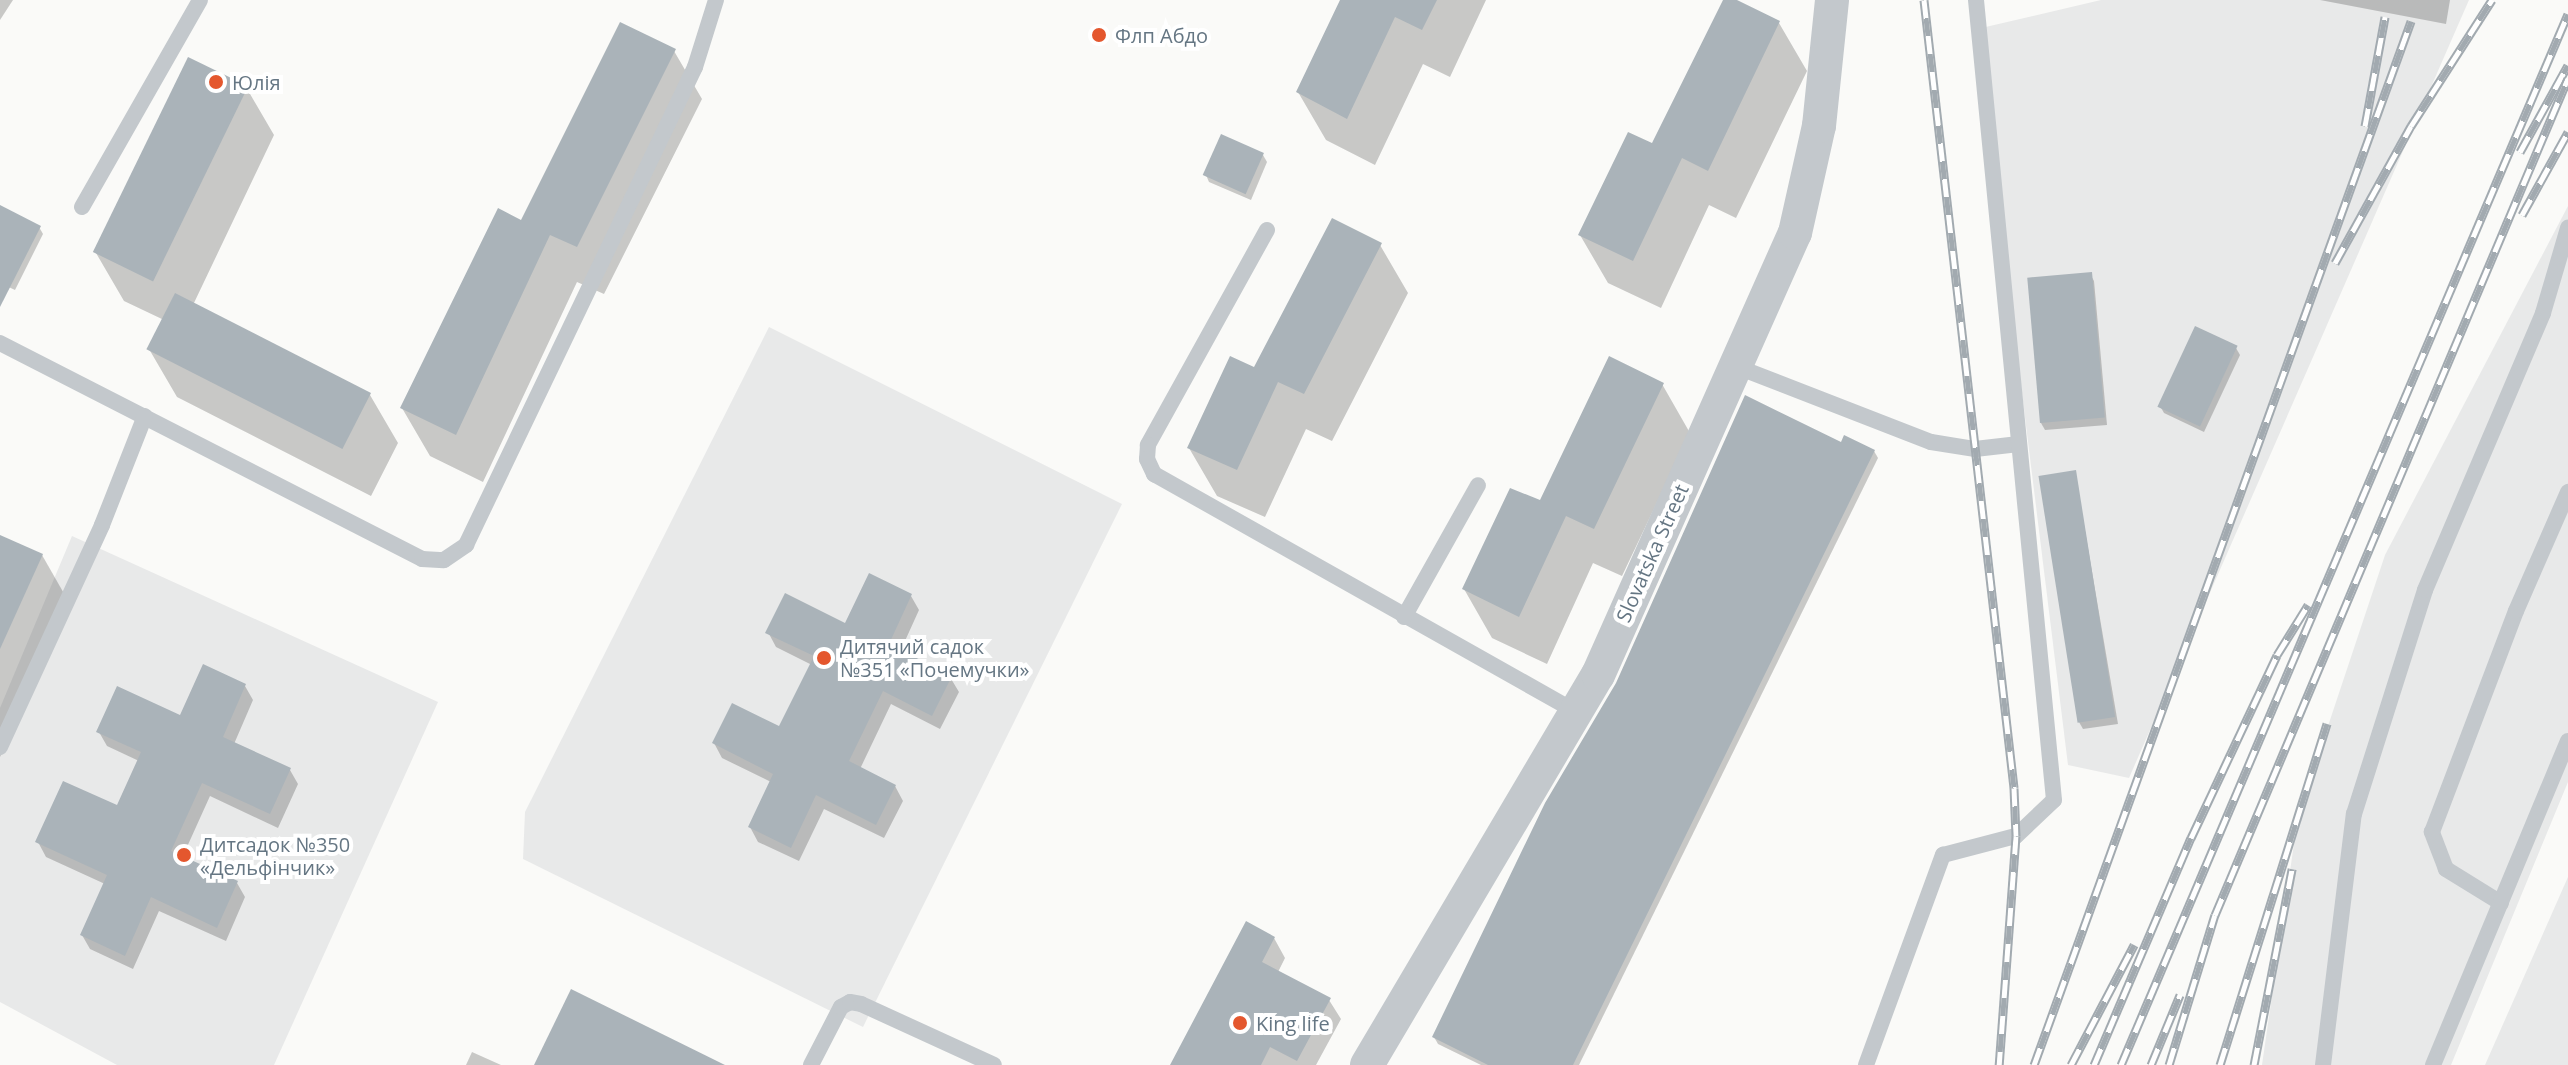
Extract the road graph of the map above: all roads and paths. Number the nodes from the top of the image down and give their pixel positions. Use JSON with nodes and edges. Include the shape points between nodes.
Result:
{"nodes":[{"id":1,"x":200,"y":0,"type":"edge"},
{"id":2,"x":716,"y":0,"type":"edge"},
{"id":3,"x":1832,"y":0,"type":"edge"},
{"id":4,"x":1976,"y":0,"type":"edge"},
{"id":5,"x":82,"y":207,"type":"dead end"},
{"id":6,"x":2568,"y":228,"type":"edge"},
{"id":7,"x":1267,"y":230,"type":"dead end"},
{"id":8,"x":0,"y":343,"type":"edge"},
{"id":9,"x":1735,"y":366,"type":"junction"},
{"id":10,"x":145,"y":416,"type":"junction"},
{"id":11,"x":2019,"y":444,"type":"junction"},
{"id":12,"x":1478,"y":485,"type":"dead end"},
{"id":13,"x":2568,"y":492,"type":"edge"},
{"id":14,"x":1404,"y":617,"type":"junction"},
{"id":15,"x":1576,"y":712,"type":"junction"},
{"id":16,"x":2568,"y":741,"type":"edge"},
{"id":17,"x":0,"y":747,"type":"edge"},
{"id":18,"x":2501,"y":903,"type":"junction"},
{"id":19,"x":811,"y":1065,"type":"edge"},
{"id":20,"x":994,"y":1065,"type":"edge"},
{"id":21,"x":1367,"y":1065,"type":"edge"},
{"id":22,"x":1866,"y":1065,"type":"edge"},
{"id":23,"x":2323,"y":1065,"type":"edge"},
{"id":24,"x":2433,"y":1065,"type":"edge"}],
"edges":[{"from":1,"to":5,"type":"lane"},
{"from":2,"to":10,"type":"lane","via":[[695,67],[466,545],[444,560],[422,559]]},
{"from":3,"to":9,"type":"street","name":"Slovatska Street","via":[[1819,126],[1795,233]]},
{"from":4,"to":11,"type":"lane"},
{"from":6,"to":23,"type":"lane","via":[[2543,313],[2425,590],[2354,814]]},
{"from":7,"to":14,"type":"lane","via":[[1148,445],[1147,459],[1154,474]]},
{"from":8,"to":10,"type":"lane"},
{"from":9,"to":11,"type":"lane","via":[[1931,442],[1975,449]]},
{"from":9,"to":15,"type":"street","name":"Slovatska Street","via":[[1598,675]]},
{"from":10,"to":17,"type":"lane","via":[[102,525]]},
{"from":11,"to":22,"type":"lane","via":[[2054,800],[2016,836],[1943,855]]},
{"from":12,"to":14,"type":"lane"},
{"from":13,"to":18,"type":"lane","via":[[2516,611],[2432,832],[2446,869]]},
{"from":14,"to":15,"type":"lane"},
{"from":15,"to":21,"type":"street","name":"Slovatska Street"},
{"from":16,"to":18,"type":"lane"},
{"from":18,"to":24,"type":"lane"},
{"from":19,"to":20,"type":"lane","via":[[841,1007],[850,1002]]}]}
